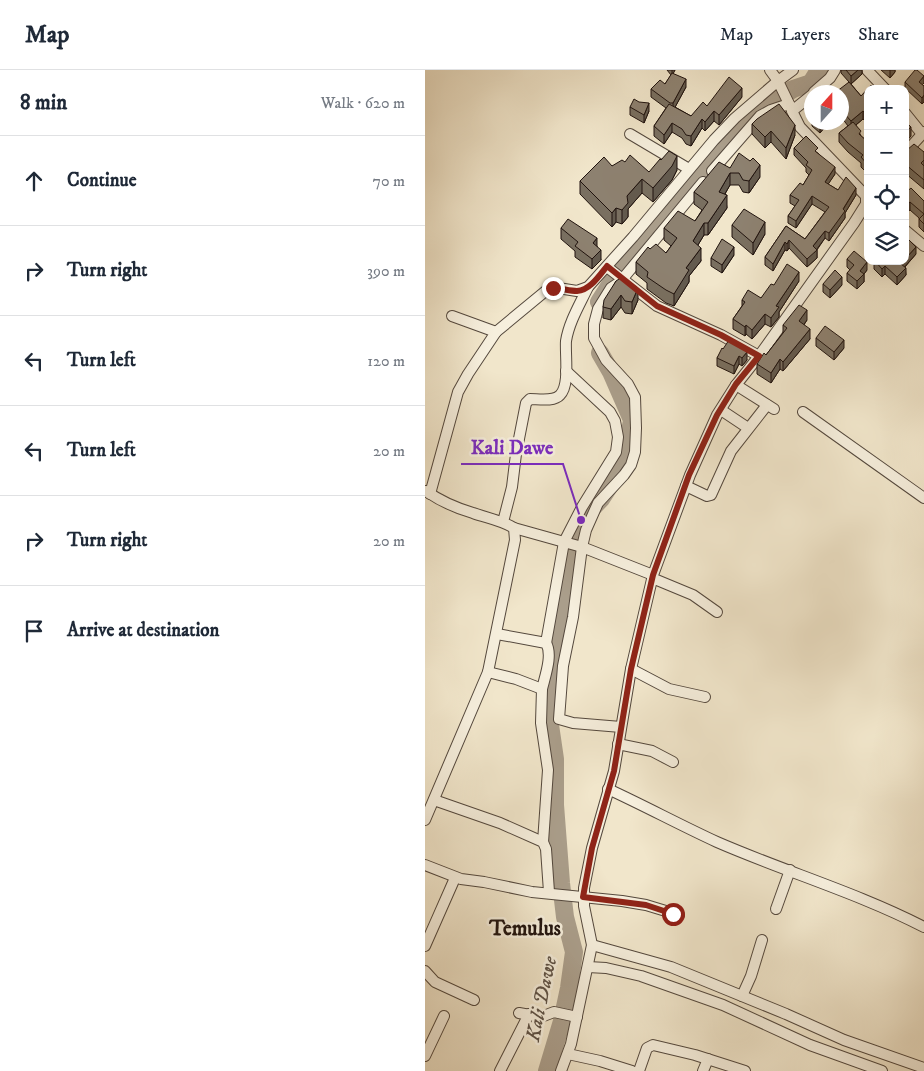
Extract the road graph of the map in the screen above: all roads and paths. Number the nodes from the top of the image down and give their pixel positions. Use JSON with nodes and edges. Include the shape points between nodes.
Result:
{"nodes":[{"id":1,"x":770,"y":70,"type":"edge"},
{"id":2,"x":793,"y":70,"type":"edge"},
{"id":3,"x":835,"y":70,"type":"edge"},
{"id":4,"x":867,"y":70,"type":"edge"},
{"id":5,"x":780,"y":84,"type":"junction"},
{"id":6,"x":823,"y":85,"type":"edge"},
{"id":7,"x":881,"y":85,"type":"edge"},
{"id":8,"x":804,"y":98,"type":"edge"},
{"id":9,"x":789,"y":105,"type":"junction"},
{"id":10,"x":909,"y":117,"type":"edge"},
{"id":11,"x":923,"y":133,"type":"edge"},
{"id":12,"x":630,"y":134,"type":"dead end"},
{"id":13,"x":909,"y":148,"type":"edge"},
{"id":14,"x":689,"y":169,"type":"junction"},
{"id":15,"x":864,"y":193,"type":"edge"},
{"id":16,"x":864,"y":206,"type":"edge"},
{"id":17,"x":909,"y":233,"type":"edge"},
{"id":18,"x":924,"y":246,"type":"edge"},
{"id":19,"x":616,"y":272,"type":"junction"},
{"id":20,"x":588,"y":287,"type":"junction"},
{"id":21,"x":453,"y":316,"type":"dead end"},
{"id":22,"x":496,"y":332,"type":"junction"},
{"id":23,"x":759,"y":356,"type":"junction"},
{"id":24,"x":566,"y":371,"type":"junction"},
{"id":25,"x":736,"y":384,"type":"junction"},
{"id":26,"x":721,"y":410,"type":"junction"},
{"id":27,"x":803,"y":412,"type":"dead end"},
{"id":28,"x":748,"y":428,"type":"junction"},
{"id":29,"x":686,"y":486,"type":"junction"},
{"id":30,"x":427,"y":492,"type":"edge"},
{"id":31,"x":924,"y":498,"type":"edge"},
{"id":32,"x":503,"y":522,"type":"junction"},
{"id":33,"x":514,"y":528,"type":"junction"},
{"id":34,"x":572,"y":545,"type":"junction"},
{"id":35,"x":653,"y":576,"type":"junction"},
{"id":36,"x":717,"y":612,"type":"dead end"},
{"id":37,"x":497,"y":634,"type":"junction"},
{"id":38,"x":546,"y":643,"type":"junction"},
{"id":39,"x":631,"y":669,"type":"junction"},
{"id":40,"x":489,"y":672,"type":"junction"},
{"id":41,"x":542,"y":689,"type":"junction"},
{"id":42,"x":705,"y":697,"type":"dead end"},
{"id":43,"x":621,"y":728,"type":"junction"},
{"id":44,"x":618,"y":744,"type":"junction"},
{"id":45,"x":673,"y":762,"type":"dead end"},
{"id":46,"x":608,"y":789,"type":"junction"},
{"id":47,"x":434,"y":800,"type":"junction"},
{"id":48,"x":425,"y":820,"type":"edge"},
{"id":49,"x":543,"y":842,"type":"junction"},
{"id":50,"x":425,"y":866,"type":"edge"},
{"id":51,"x":790,"y":870,"type":"junction"},
{"id":52,"x":455,"y":878,"type":"junction"},
{"id":53,"x":552,"y":893,"type":"junction"},
{"id":54,"x":578,"y":896,"type":"junction"},
{"id":55,"x":776,"y":909,"type":"dead end"},
{"id":56,"x":679,"y":914,"type":"dead end"},
{"id":57,"x":924,"y":928,"type":"edge"},
{"id":58,"x":762,"y":940,"type":"dead end"},
{"id":59,"x":592,"y":945,"type":"junction"},
{"id":60,"x":425,"y":946,"type":"edge"},
{"id":61,"x":589,"y":967,"type":"junction"},
{"id":62,"x":425,"y":971,"type":"edge"},
{"id":63,"x":742,"y":996,"type":"junction"},
{"id":64,"x":474,"y":1000,"type":"dead end"},
{"id":65,"x":444,"y":1016,"type":"dead end"},
{"id":66,"x":577,"y":1016,"type":"junction"},
{"id":67,"x":568,"y":1054,"type":"junction"},
{"id":68,"x":425,"y":1056,"type":"edge"},
{"id":69,"x":708,"y":1059,"type":"junction"},
{"id":70,"x":924,"y":1068,"type":"edge"},
{"id":71,"x":500,"y":1071,"type":"edge"},
{"id":72,"x":561,"y":1071,"type":"edge"},
{"id":73,"x":632,"y":1071,"type":"edge"},
{"id":74,"x":639,"y":1071,"type":"edge"},
{"id":75,"x":703,"y":1071,"type":"edge"},
{"id":76,"x":745,"y":1071,"type":"edge"},
{"id":77,"x":882,"y":1071,"type":"edge"}],
"edges":[{"from":1,"to":5,"type":"street"},
{"from":2,"to":5,"type":"street"},
{"from":3,"to":6,"type":"street"},
{"from":4,"to":7,"type":"street"},
{"from":5,"to":9,"type":"street"},
{"from":5,"to":14,"type":"street","via":[[735,118]]},
{"from":8,"to":9,"type":"street"},
{"from":9,"to":15,"type":"street","via":[[800,127]]},
{"from":9,"to":19,"type":"street","via":[[771,110],[752,124]]},
{"from":10,"to":11,"type":"street"},
{"from":11,"to":13,"type":"street"},
{"from":12,"to":14,"type":"street"},
{"from":14,"to":19,"type":"street"},
{"from":16,"to":23,"type":"street","via":[[855,224]]},
{"from":17,"to":18,"type":"street"},
{"from":19,"to":20,"type":"street"},
{"from":19,"to":23,"type":"street","via":[[657,306]]},
{"from":19,"to":34,"type":"street","via":[[611,288],[597,309],[594,338],[606,360],[628,384],[635,397],[635,452],[627,470],[598,504],[586,530]]},
{"from":20,"to":22,"type":"street","via":[[577,291],[548,290]]},
{"from":20,"to":24,"type":"street","via":[[567,340]]},
{"from":21,"to":22,"type":"street"},
{"from":22,"to":30,"type":"street","via":[[458,392]]},
{"from":23,"to":25,"type":"street"},
{"from":24,"to":32,"type":"street","via":[[560,395],[551,399],[530,399],[526,403]]},
{"from":24,"to":34,"type":"street","via":[[613,416],[619,436],[617,452],[582,507]]},
{"from":25,"to":26,"type":"street"},
{"from":25,"to":28,"type":"street","via":[[770,407]]},
{"from":26,"to":28,"type":"street"},
{"from":26,"to":29,"type":"street"},
{"from":27,"to":31,"type":"street"},
{"from":28,"to":29,"type":"street","via":[[731,451],[711,495]]},
{"from":29,"to":35,"type":"street"},
{"from":30,"to":32,"type":"street","via":[[456,508]]},
{"from":32,"to":33,"type":"street"},
{"from":33,"to":34,"type":"street"},
{"from":33,"to":37,"type":"street","via":[[515,540]]},
{"from":34,"to":35,"type":"street"},
{"from":34,"to":38,"type":"street"},
{"from":34,"to":43,"type":"street","via":[[577,594],[563,666],[559,719]]},
{"from":35,"to":36,"type":"street","via":[[693,595]]},
{"from":35,"to":39,"type":"street"},
{"from":37,"to":38,"type":"street"},
{"from":37,"to":40,"type":"street"},
{"from":38,"to":41,"type":"street","via":[[549,650]]},
{"from":39,"to":42,"type":"street","via":[[669,689]]},
{"from":39,"to":43,"type":"street"},
{"from":40,"to":41,"type":"street"},
{"from":40,"to":47,"type":"street"},
{"from":41,"to":49,"type":"street","via":[[541,722],[547,770]]},
{"from":43,"to":44,"type":"street"},
{"from":44,"to":45,"type":"street","via":[[652,751]]},
{"from":44,"to":46,"type":"street"},
{"from":46,"to":51,"type":"street","via":[[717,842]]},
{"from":46,"to":54,"type":"street"},
{"from":47,"to":48,"type":"street"},
{"from":47,"to":49,"type":"street"},
{"from":49,"to":53,"type":"street"},
{"from":50,"to":52,"type":"street"},
{"from":51,"to":55,"type":"street"},
{"from":51,"to":57,"type":"street"},
{"from":52,"to":53,"type":"street"},
{"from":52,"to":60,"type":"street"},
{"from":53,"to":54,"type":"street"},
{"from":54,"to":56,"type":"street","via":[[630,902]]},
{"from":54,"to":59,"type":"street"},
{"from":58,"to":63,"type":"street"},
{"from":59,"to":61,"type":"street"},
{"from":59,"to":63,"type":"street","via":[[671,967]]},
{"from":61,"to":66,"type":"street"},
{"from":61,"to":77,"type":"street","via":[[641,976],[723,1005],[810,1045]]},
{"from":62,"to":64,"type":"street","via":[[435,982]]},
{"from":63,"to":70,"type":"street","via":[[844,1040]]},
{"from":65,"to":68,"type":"street"},
{"from":66,"to":67,"type":"street"},
{"from":66,"to":71,"type":"street","via":[[548,1012],[541,1017],[524,1013]]},
{"from":67,"to":72,"type":"street"},
{"from":67,"to":73,"type":"street"},
{"from":69,"to":74,"type":"street","via":[[653,1045],[647,1048]]},
{"from":69,"to":75,"type":"street"},
{"from":69,"to":76,"type":"street"}]}
